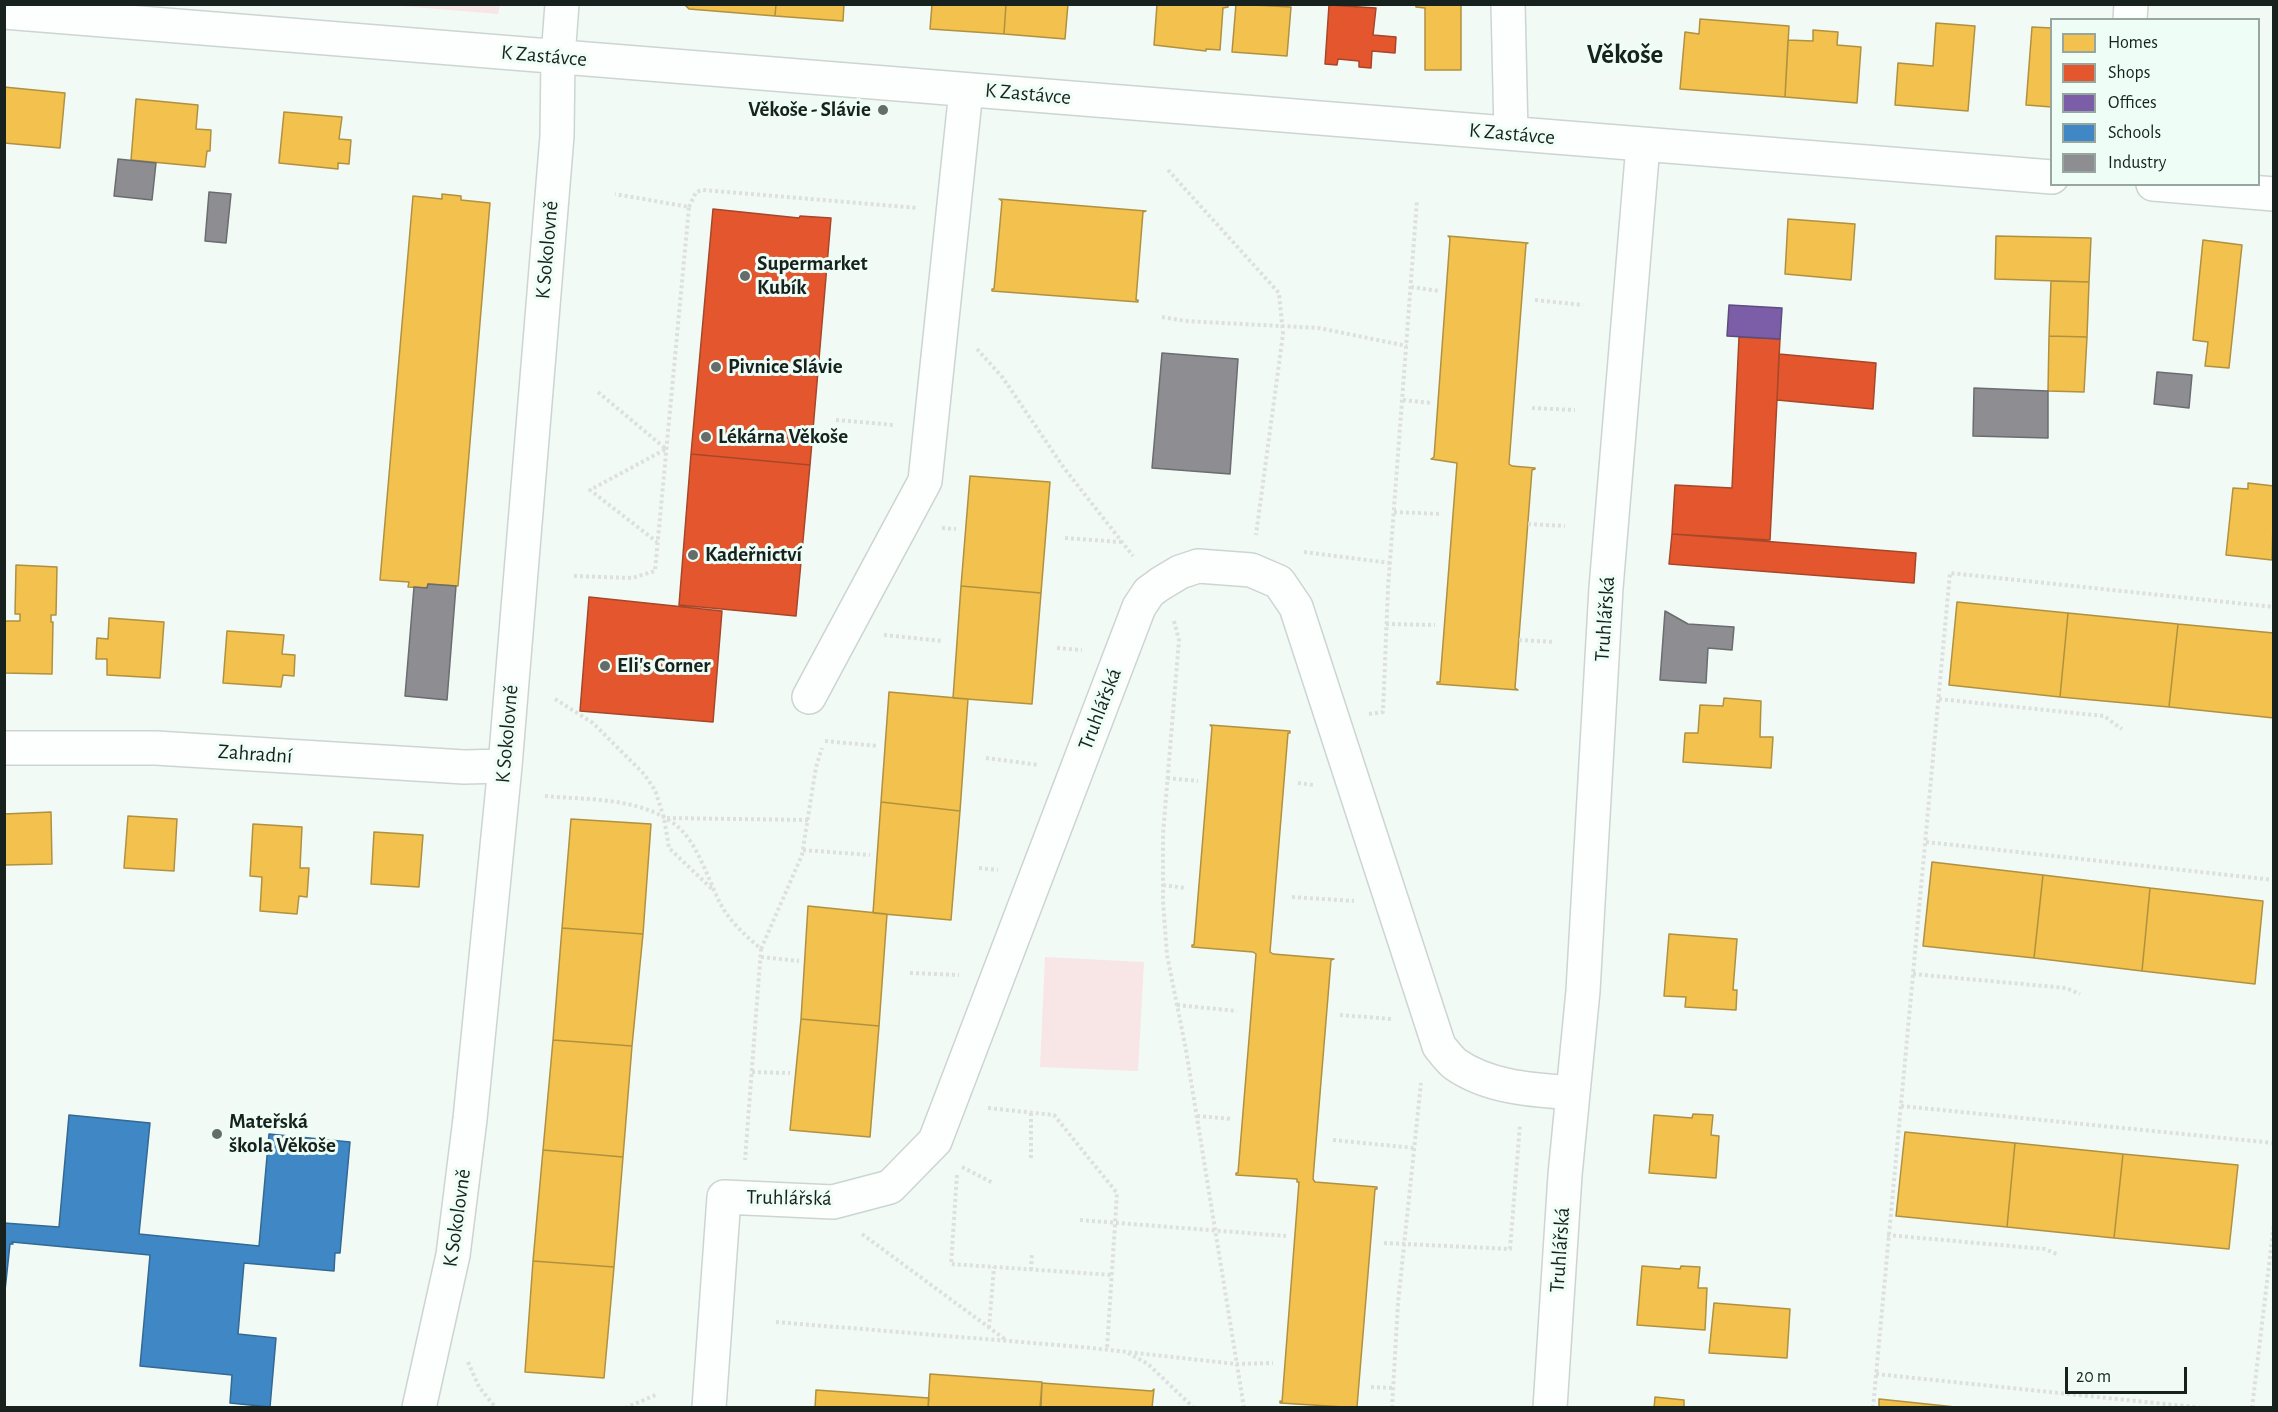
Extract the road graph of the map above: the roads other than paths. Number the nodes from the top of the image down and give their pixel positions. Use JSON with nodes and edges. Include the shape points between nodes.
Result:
{"nodes":[{"id":1,"x":562,"y":4,"type":"edge"},
{"id":2,"x":1508,"y":4,"type":"edge"},
{"id":3,"x":4,"y":12,"type":"edge"},
{"id":4,"x":558,"y":57,"type":"junction"},
{"id":5,"x":966,"y":90,"type":"junction"},
{"id":6,"x":1511,"y":133,"type":"junction"},
{"id":7,"x":1643,"y":145,"type":"junction"},
{"id":8,"x":2050,"y":177,"type":"edge"},
{"id":9,"x":2177,"y":186,"type":"edge"},
{"id":10,"x":2274,"y":194,"type":"edge"},
{"id":11,"x":809,"y":697,"type":"dead end"},
{"id":12,"x":4,"y":748,"type":"edge"},
{"id":13,"x":504,"y":766,"type":"junction"},
{"id":14,"x":1573,"y":1093,"type":"junction"},
{"id":15,"x":418,"y":1407,"type":"edge"},
{"id":16,"x":709,"y":1407,"type":"edge"},
{"id":17,"x":1550,"y":1407,"type":"edge"}],
"edges":[{"from":1,"to":4,"type":"street","name":"K Sokolovně"},
{"from":2,"to":6,"type":"street"},
{"from":3,"to":4,"type":"street","name":"K Zastávce"},
{"from":4,"to":5,"type":"street","name":"K Zastávce"},
{"from":4,"to":13,"type":"street","name":"K Sokolovně","via":[[557,136]]},
{"from":5,"to":6,"type":"street","name":"K Zastávce"},
{"from":5,"to":11,"type":"street","via":[[925,481]]},
{"from":6,"to":7,"type":"street","name":"K Zastávce"},
{"from":7,"to":8,"type":"street","name":"K Zastávce"},
{"from":7,"to":14,"type":"street","name":"Truhlářská","via":[[1606,588],[1584,982]]},
{"from":9,"to":10,"type":"street"},
{"from":12,"to":13,"type":"street","name":"Zahradní","via":[[156,748],[464,767]]},
{"from":13,"to":15,"type":"street","name":"K Sokolovně","via":[[453,1256]]},
{"from":14,"to":16,"type":"street","name":"Truhlářská","via":[[1498,1083],[1454,1063],[1439,1046],[1296,607],[1279,582],[1251,570],[1198,566],[1180,572],[1149,592],[1139,607],[935,1141],[890,1187],[833,1202],[724,1197]]},
{"from":14,"to":17,"type":"street","name":"Truhlářská"}]}
